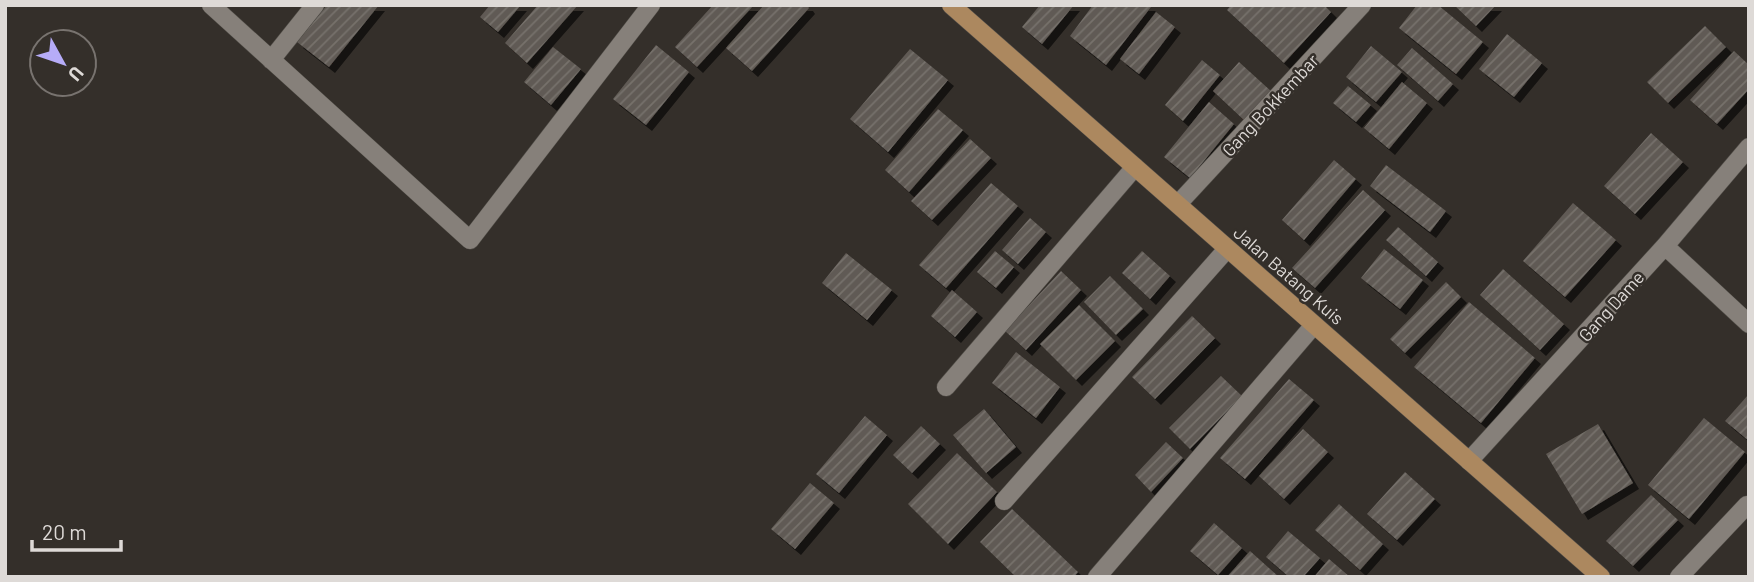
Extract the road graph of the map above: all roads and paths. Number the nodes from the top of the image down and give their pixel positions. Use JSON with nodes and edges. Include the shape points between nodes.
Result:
{"nodes":[{"id":1,"x":211,"y":5,"type":"edge"},
{"id":2,"x":315,"y":5,"type":"edge"},
{"id":3,"x":651,"y":5,"type":"edge"},
{"id":4,"x":951,"y":5,"type":"edge"},
{"id":5,"x":1362,"y":5,"type":"edge"},
{"id":6,"x":271,"y":60,"type":"junction"},
{"id":7,"x":1749,"y":147,"type":"edge"},
{"id":8,"x":1135,"y":167,"type":"junction"},
{"id":9,"x":1178,"y":204,"type":"junction"},
{"id":10,"x":1665,"y":246,"type":"junction"},
{"id":11,"x":1227,"y":249,"type":"junction"},
{"id":12,"x":1749,"y":324,"type":"edge"},
{"id":13,"x":1314,"y":325,"type":"junction"},
{"id":14,"x":946,"y":387,"type":"dead end"},
{"id":15,"x":1469,"y":461,"type":"junction"},
{"id":16,"x":1004,"y":500,"type":"dead end"},
{"id":17,"x":1747,"y":505,"type":"dead end"},
{"id":18,"x":1097,"y":577,"type":"edge"},
{"id":19,"x":1601,"y":577,"type":"edge"},
{"id":20,"x":1679,"y":577,"type":"edge"}],
"edges":[{"from":1,"to":6,"type":"street"},
{"from":2,"to":6,"type":"street"},
{"from":3,"to":6,"type":"street","via":[[470,240]]},
{"from":4,"to":8,"type":"main road","name":"Jalan Batang Kuis"},
{"from":5,"to":9,"type":"street","name":"Gang Bokkembar"},
{"from":7,"to":10,"type":"street","name":"Gang Dame"},
{"from":8,"to":9,"type":"main road","name":"Jalan Batang Kuis"},
{"from":8,"to":14,"type":"street"},
{"from":9,"to":11,"type":"main road","name":"Jalan Batang Kuis"},
{"from":10,"to":12,"type":"street"},
{"from":10,"to":15,"type":"street","name":"Gang Dame"},
{"from":11,"to":13,"type":"main road","name":"Jalan Batang Kuis"},
{"from":11,"to":16,"type":"street"},
{"from":13,"to":15,"type":"main road","name":"Jalan Batang Kuis"},
{"from":13,"to":18,"type":"street"},
{"from":15,"to":19,"type":"main road","name":"Jalan Batang Kuis"},
{"from":17,"to":20,"type":"street"}]}
